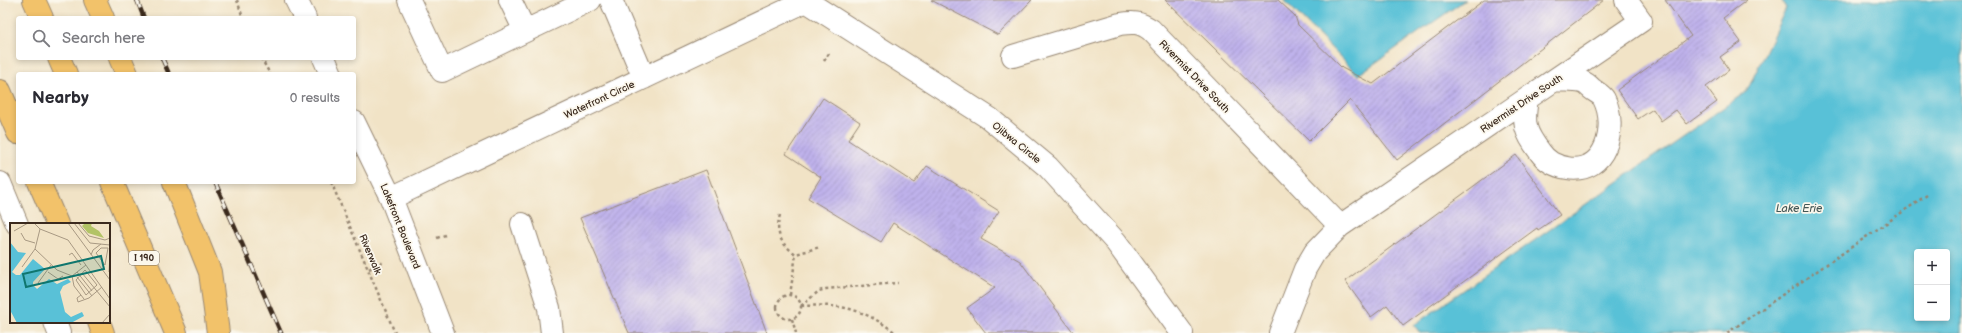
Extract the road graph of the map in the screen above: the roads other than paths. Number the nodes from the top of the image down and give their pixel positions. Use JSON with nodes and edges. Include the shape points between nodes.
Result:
{"nodes":[{"id":1,"x":34,"y":0,"type":"edge"},
{"id":2,"x":95,"y":0,"type":"edge"},
{"id":3,"x":296,"y":0,"type":"edge"},
{"id":4,"x":409,"y":0,"type":"edge"},
{"id":5,"x":510,"y":0,"type":"edge"},
{"id":6,"x":590,"y":0,"type":"edge"},
{"id":7,"x":611,"y":0,"type":"edge"},
{"id":8,"x":806,"y":0,"type":"edge"},
{"id":9,"x":1626,"y":0,"type":"edge"},
{"id":10,"x":41,"y":16,"type":"edge"},
{"id":11,"x":102,"y":16,"type":"edge"},
{"id":12,"x":304,"y":16,"type":"edge"},
{"id":13,"x":525,"y":31,"type":"junction"},
{"id":14,"x":1013,"y":56,"type":"dead end"},
{"id":15,"x":60,"y":60,"type":"edge"},
{"id":16,"x":121,"y":60,"type":"edge"},
{"id":17,"x":325,"y":60,"type":"edge"},
{"id":18,"x":65,"y":72,"type":"edge"},
{"id":19,"x":126,"y":72,"type":"edge"},
{"id":20,"x":330,"y":72,"type":"edge"},
{"id":21,"x":644,"y":78,"type":"junction"},
{"id":22,"x":1555,"y":80,"type":"junction"},
{"id":23,"x":0,"y":91,"type":"edge"},
{"id":24,"x":1527,"y":99,"type":"junction"},
{"id":25,"x":356,"y":126,"type":"edge"},
{"id":26,"x":16,"y":128,"type":"edge"},
{"id":27,"x":0,"y":183,"type":"edge"},
{"id":28,"x":40,"y":184,"type":"edge"},
{"id":29,"x":113,"y":184,"type":"edge"},
{"id":30,"x":175,"y":184,"type":"edge"},
{"id":31,"x":391,"y":198,"type":"junction"},
{"id":32,"x":17,"y":223,"type":"edge"},
{"id":33,"x":57,"y":223,"type":"edge"},
{"id":34,"x":522,"y":224,"type":"dead end"},
{"id":35,"x":1340,"y":226,"type":"junction"},
{"id":36,"x":55,"y":323,"type":"edge"},
{"id":37,"x":99,"y":323,"type":"edge"},
{"id":38,"x":59,"y":333,"type":"edge"},
{"id":39,"x":103,"y":333,"type":"edge"},
{"id":40,"x":176,"y":333,"type":"edge"},
{"id":41,"x":218,"y":333,"type":"edge"},
{"id":42,"x":443,"y":333,"type":"edge"},
{"id":43,"x":552,"y":333,"type":"edge"},
{"id":44,"x":1182,"y":333,"type":"edge"},
{"id":45,"x":1280,"y":333,"type":"edge"}],
"edges":[{"from":1,"to":10,"type":"highway"},
{"from":2,"to":11,"type":"highway"},
{"from":3,"to":12,"type":"street"},
{"from":4,"to":13,"type":"street","via":[[442,71]]},
{"from":5,"to":13,"type":"street"},
{"from":6,"to":13,"type":"street"},
{"from":7,"to":21,"type":"street"},
{"from":8,"to":21,"type":"street","name":"Waterfront Circle"},
{"from":8,"to":44,"type":"street","name":"Ojibwa Circle","via":[[988,118],[1048,167],[1116,242]]},
{"from":9,"to":22,"type":"street","name":"Rivermist Drive South","via":[[1641,21]]},
{"from":14,"to":35,"type":"street","name":"Rivermist Drive South","via":[[1120,24],[1142,23]]},
{"from":15,"to":18,"type":"highway"},
{"from":16,"to":19,"type":"highway"},
{"from":17,"to":20,"type":"street"},
{"from":21,"to":31,"type":"street","name":"Waterfront Circle"},
{"from":22,"to":24,"type":"street","name":"Rivermist Drive South"},
{"from":22,"to":24,"type":"street","via":[[1584,82],[1603,98],[1610,135],[1606,147],[1593,164],[1576,170],[1555,166],[1544,158],[1533,143],[1524,121]]},
{"from":23,"to":26,"type":"highway"},
{"from":24,"to":35,"type":"street","name":"Rivermist Drive South"},
{"from":25,"to":31,"type":"street","name":"Lakefront Boulevard"},
{"from":27,"to":32,"type":"street"},
{"from":28,"to":33,"type":"highway"},
{"from":29,"to":40,"type":"highway","number":"I 190"},
{"from":30,"to":41,"type":"highway","via":[[210,272]]},
{"from":31,"to":42,"type":"street","name":"Lakefront Boulevard"},
{"from":34,"to":43,"type":"street","via":[[549,308]]},
{"from":35,"to":45,"type":"street","name":"Rivermist Drive South","via":[[1315,252],[1305,269]]},
{"from":36,"to":38,"type":"street"},
{"from":37,"to":39,"type":"highway"}]}
